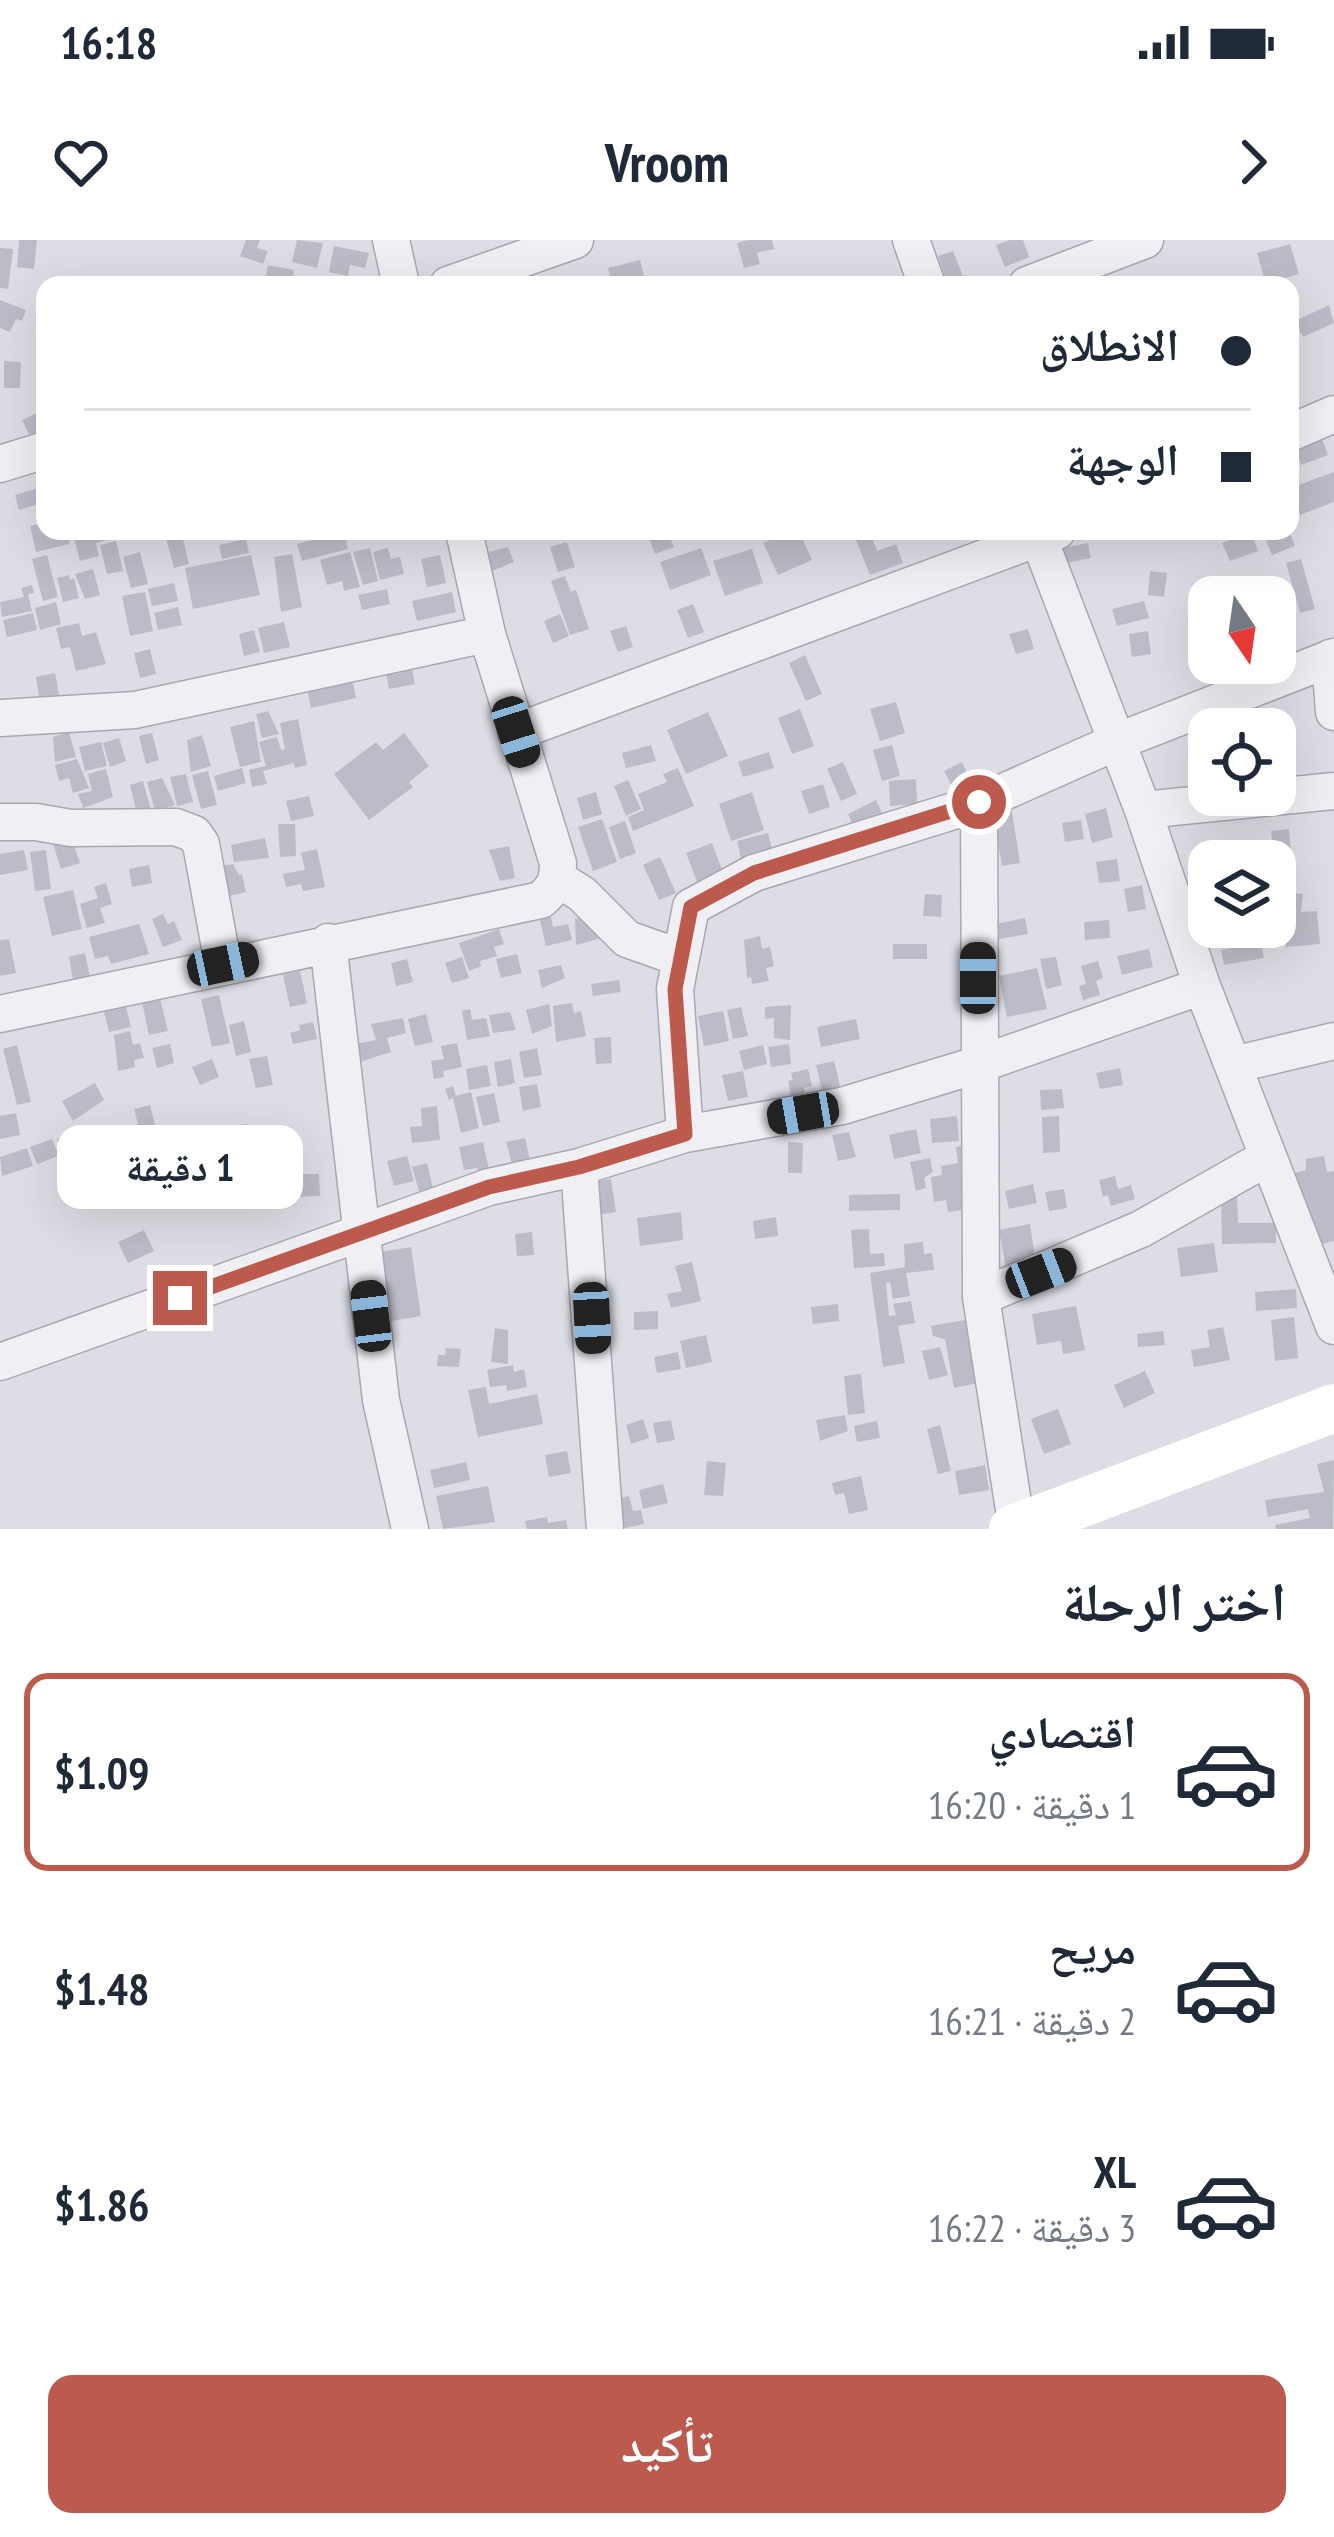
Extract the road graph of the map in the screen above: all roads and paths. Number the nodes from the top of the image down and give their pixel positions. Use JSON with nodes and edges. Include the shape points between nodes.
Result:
{"nodes":[{"id":1,"x":391,"y":240,"type":"edge"},
{"id":2,"x":575,"y":240,"type":"edge"},
{"id":3,"x":911,"y":240,"type":"edge"},
{"id":4,"x":1145,"y":240,"type":"edge"},
{"id":5,"x":399,"y":276,"type":"edge"},
{"id":6,"x":473,"y":276,"type":"edge"},
{"id":7,"x":924,"y":276,"type":"edge"},
{"id":8,"x":1051,"y":276,"type":"edge"},
{"id":9,"x":1334,"y":414,"type":"edge"},
{"id":10,"x":1299,"y":429,"type":"edge"},
{"id":11,"x":36,"y":453,"type":"edge"},
{"id":12,"x":0,"y":464,"type":"edge"},
{"id":13,"x":466,"y":540,"type":"edge"},
{"id":14,"x":1025,"y":540,"type":"edge"},
{"id":15,"x":1046,"y":540,"type":"edge"},
{"id":16,"x":487,"y":634,"type":"junction"},
{"id":17,"x":1332,"y":658,"type":"edge"},
{"id":18,"x":1334,"y":712,"type":"edge"},
{"id":19,"x":0,"y":718,"type":"edge"},
{"id":20,"x":516,"y":732,"type":"junction"},
{"id":21,"x":1116,"y":742,"type":"junction"},
{"id":22,"x":1334,"y":791,"type":"edge"},
{"id":23,"x":979,"y":802,"type":"junction"},
{"id":24,"x":1143,"y":810,"type":"junction"},
{"id":25,"x":0,"y":822,"type":"edge"},
{"id":26,"x":558,"y":879,"type":"junction"},
{"id":27,"x":328,"y":942,"type":"junction"},
{"id":28,"x":681,"y":958,"type":"junction"},
{"id":29,"x":223,"y":964,"type":"junction"},
{"id":30,"x":1202,"y":986,"type":"junction"},
{"id":31,"x":0,"y":1014,"type":"edge"},
{"id":32,"x":1334,"y":1041,"type":"edge"},
{"id":33,"x":977,"y":1065,"type":"junction"},
{"id":34,"x":1233,"y":1066,"type":"junction"},
{"id":35,"x":685,"y":1134,"type":"junction"},
{"id":36,"x":1268,"y":1157,"type":"junction"},
{"id":37,"x":579,"y":1167,"type":"junction"},
{"id":38,"x":361,"y":1233,"type":"junction"},
{"id":39,"x":981,"y":1297,"type":"junction"},
{"id":40,"x":1334,"y":1326,"type":"edge"},
{"id":41,"x":0,"y":1362,"type":"edge"},
{"id":42,"x":1334,"y":1408,"type":"edge"},
{"id":43,"x":1015,"y":1528,"type":"edge"},
{"id":44,"x":410,"y":1529,"type":"edge"},
{"id":45,"x":605,"y":1529,"type":"edge"}],
"edges":[{"from":1,"to":5,"type":"street"},
{"from":2,"to":6,"type":"street"},
{"from":3,"to":7,"type":"street"},
{"from":4,"to":8,"type":"street"},
{"from":9,"to":10,"type":"street"},
{"from":11,"to":12,"type":"street"},
{"from":13,"to":16,"type":"street"},
{"from":14,"to":20,"type":"street"},
{"from":15,"to":21,"type":"street"},
{"from":16,"to":19,"type":"street","via":[[135,710]]},
{"from":16,"to":20,"type":"street"},
{"from":17,"to":18,"type":"street"},
{"from":17,"to":21,"type":"street"},
{"from":20,"to":26,"type":"street"},
{"from":21,"to":23,"type":"street"},
{"from":21,"to":24,"type":"street"},
{"from":22,"to":24,"type":"street"},
{"from":23,"to":28,"type":"street","via":[[754,873],[691,907]]},
{"from":23,"to":33,"type":"street"},
{"from":24,"to":30,"type":"street"},
{"from":25,"to":29,"type":"street","via":[[163,826],[194,834]]},
{"from":26,"to":27,"type":"street","via":[[541,900]]},
{"from":26,"to":28,"type":"street","via":[[627,939]]},
{"from":27,"to":29,"type":"street"},
{"from":27,"to":38,"type":"street"},
{"from":28,"to":35,"type":"street","via":[[675,989]]},
{"from":29,"to":31,"type":"street"},
{"from":30,"to":33,"type":"street"},
{"from":30,"to":34,"type":"street"},
{"from":32,"to":34,"type":"street"},
{"from":33,"to":35,"type":"street","via":[[842,1106]]},
{"from":33,"to":39,"type":"street"},
{"from":34,"to":36,"type":"street"},
{"from":35,"to":37,"type":"street"},
{"from":36,"to":39,"type":"street","via":[[1141,1228]]},
{"from":36,"to":40,"type":"street"},
{"from":37,"to":38,"type":"street","via":[[489,1187]]},
{"from":37,"to":45,"type":"street"},
{"from":38,"to":41,"type":"street"},
{"from":38,"to":44,"type":"street","via":[[381,1400]]},
{"from":39,"to":43,"type":"street"},
{"from":42,"to":43,"type":"street"}]}
